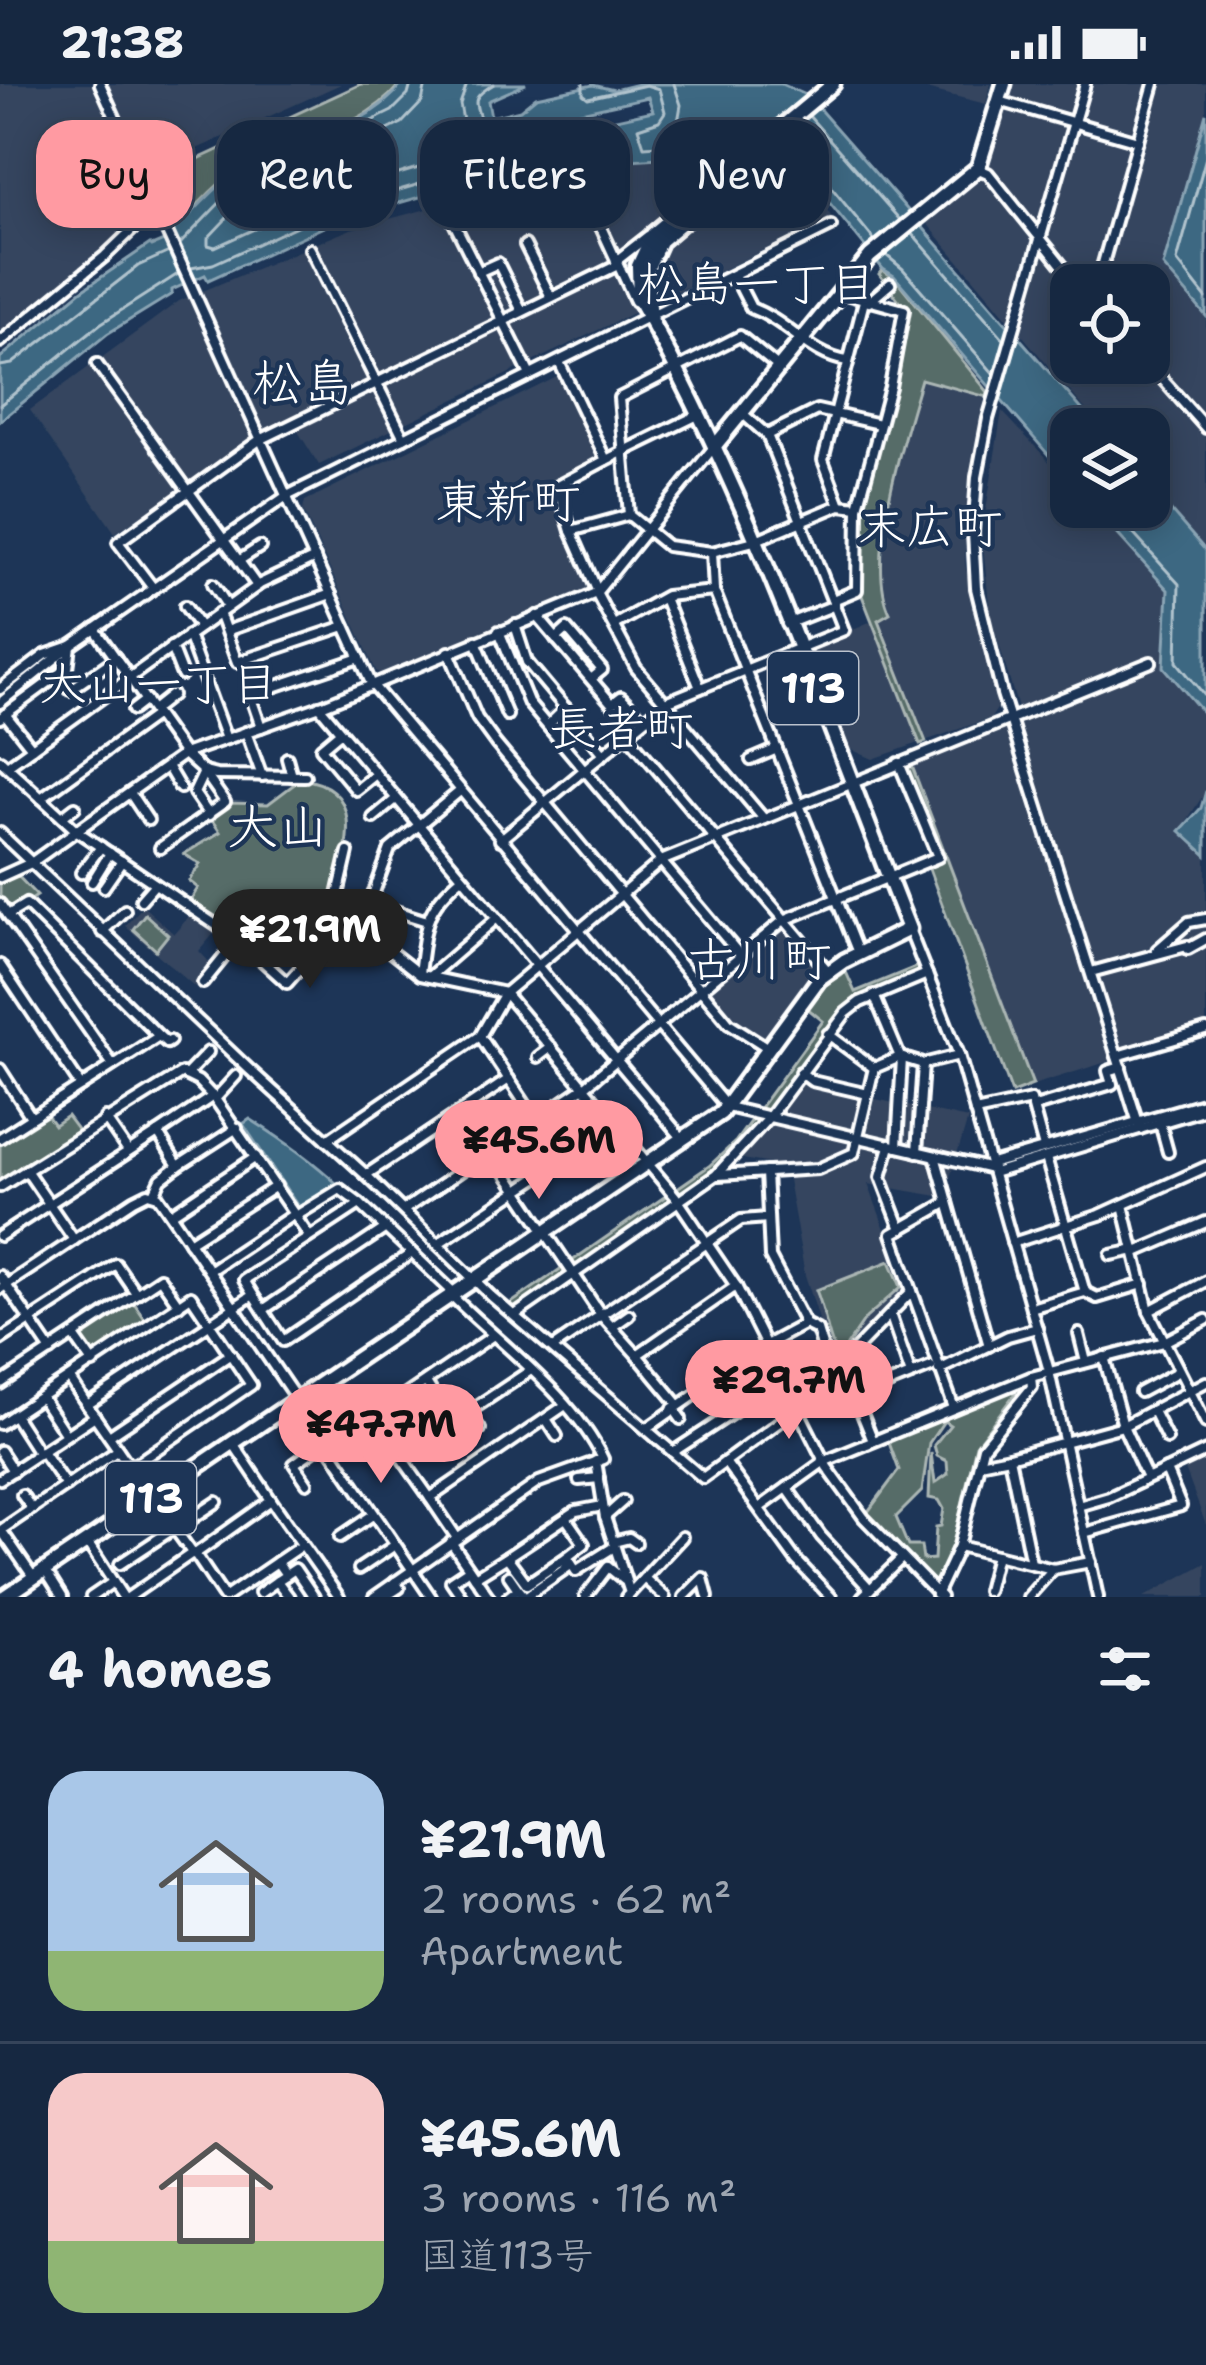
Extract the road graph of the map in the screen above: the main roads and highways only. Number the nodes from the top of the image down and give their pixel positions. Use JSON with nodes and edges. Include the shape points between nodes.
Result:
{"nodes":[{"id":1,"x":833,"y":84,"type":"edge"},
{"id":2,"x":845,"y":84,"type":"edge"},
{"id":3,"x":1004,"y":84,"type":"edge"},
{"id":4,"x":791,"y":120,"type":"edge"},
{"id":5,"x":800,"y":120,"type":"edge"},
{"id":6,"x":665,"y":228,"type":"edge"},
{"id":7,"x":714,"y":447,"type":"junction"},
{"id":8,"x":5,"y":1597,"type":"edge"}],
"edges":[{"from":1,"to":4,"type":"highway","number":"113"},
{"from":2,"to":5,"type":"highway","number":"113"},
{"from":3,"to":7,"type":"highway","via":[[978,168],[870,256]]},
{"from":6,"to":7,"type":"highway","number":"113","via":[[646,272],[651,317]]},
{"from":7,"to":8,"type":"highway","number":"113","via":[[909,929],[828,971],[727,1107]]}]}
